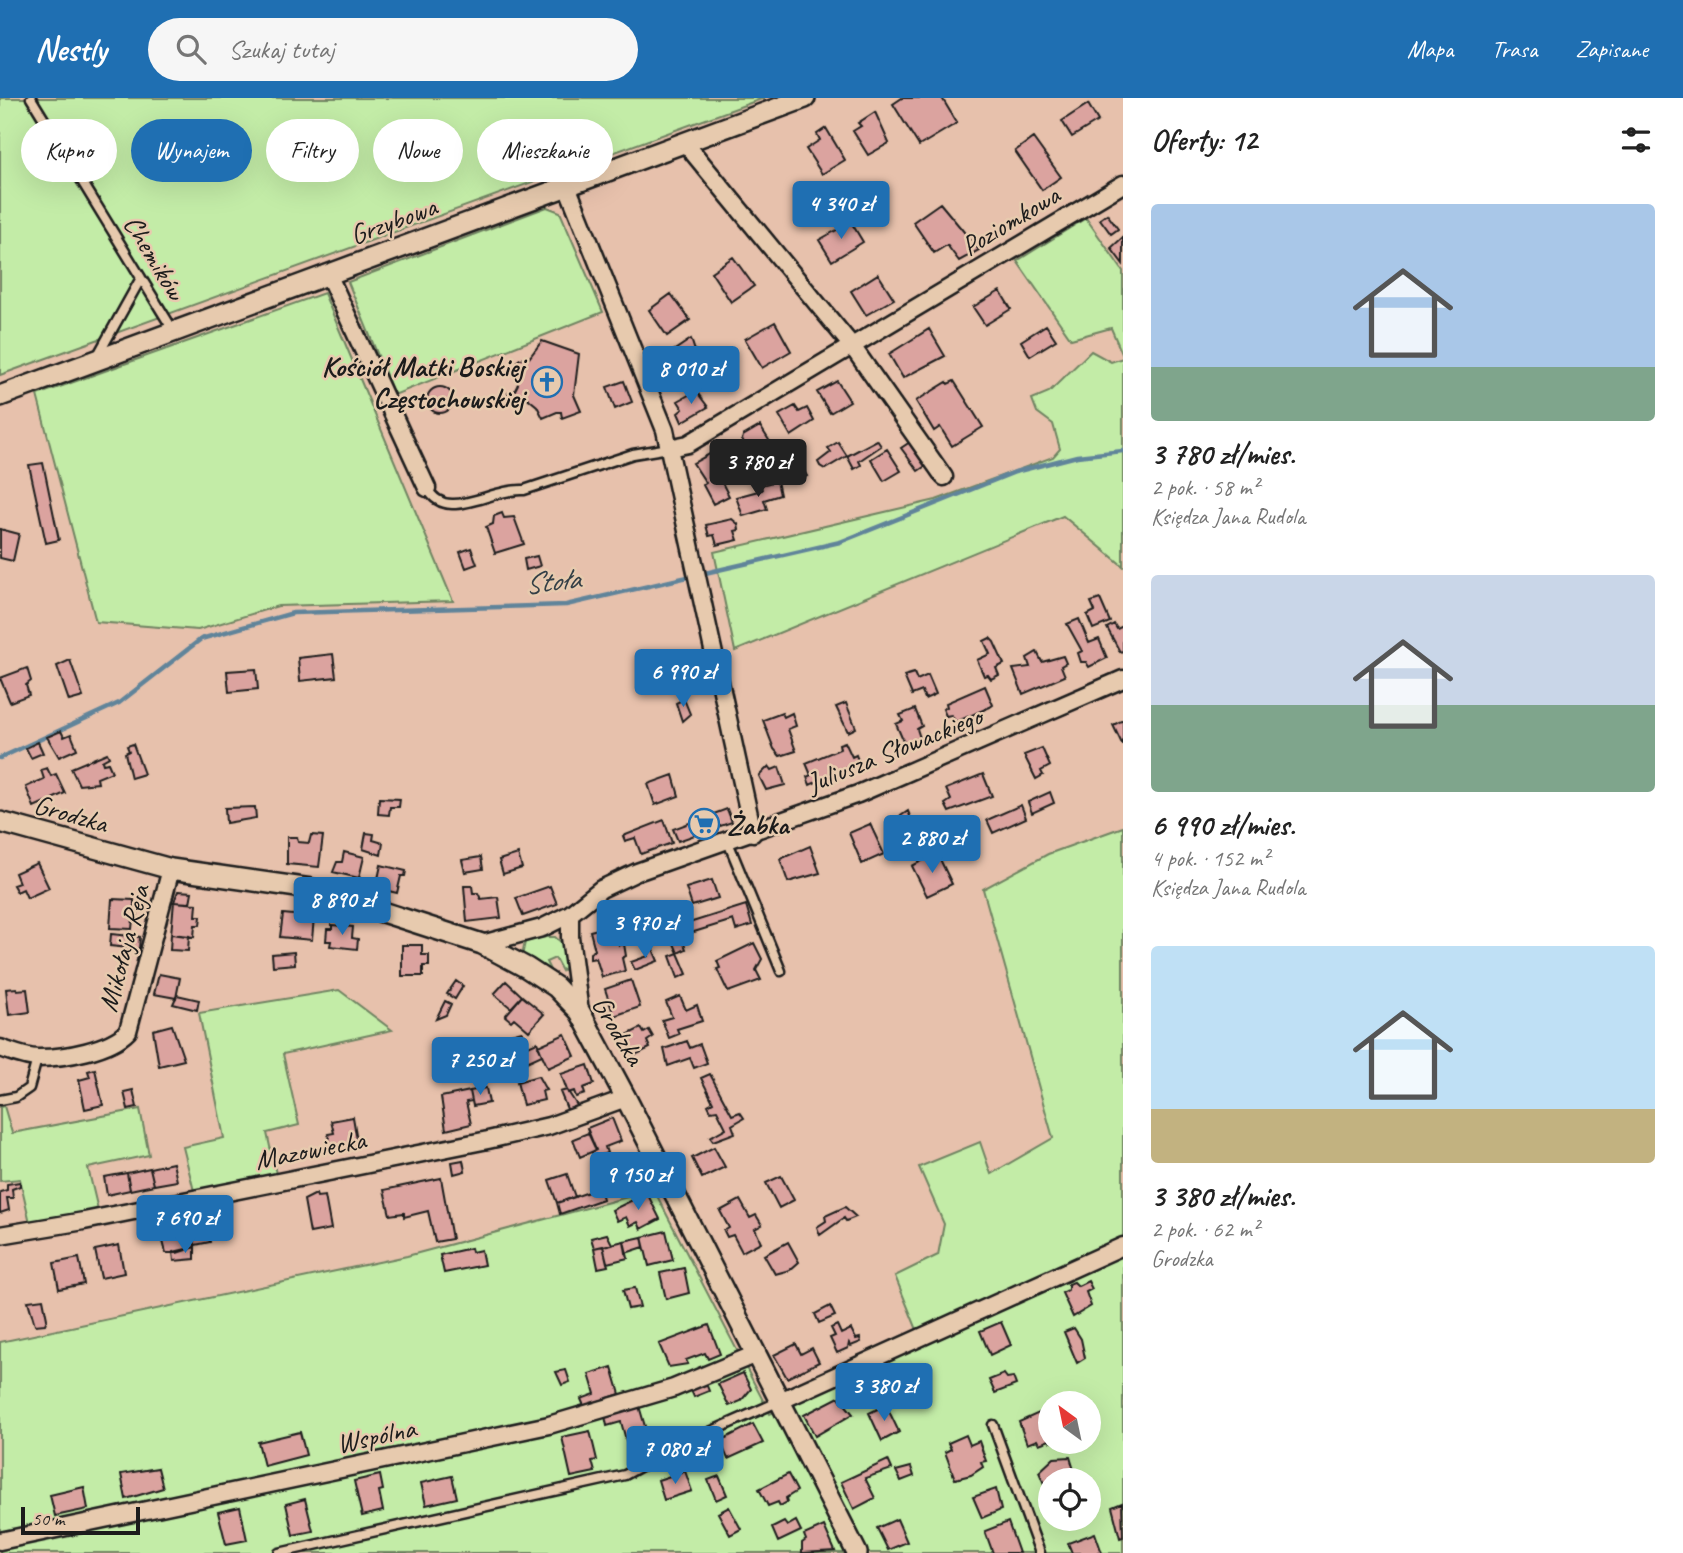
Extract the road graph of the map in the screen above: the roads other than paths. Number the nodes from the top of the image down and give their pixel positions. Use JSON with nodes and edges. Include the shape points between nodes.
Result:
{"nodes":[{"id":1,"x":31,"y":98,"type":"edge"},
{"id":2,"x":805,"y":98,"type":"edge"},
{"id":3,"x":685,"y":143,"type":"junction"},
{"id":4,"x":1123,"y":184,"type":"edge"},
{"id":5,"x":567,"y":186,"type":"junction"},
{"id":6,"x":328,"y":274,"type":"junction"},
{"id":7,"x":141,"y":278,"type":"junction"},
{"id":8,"x":174,"y":332,"type":"junction"},
{"id":9,"x":852,"y":346,"type":"junction"},
{"id":10,"x":94,"y":362,"type":"junction"},
{"id":11,"x":0,"y":396,"type":"edge"},
{"id":12,"x":669,"y":448,"type":"junction"},
{"id":13,"x":944,"y":477,"type":"dead end"},
{"id":14,"x":427,"y":488,"type":"joint"},
{"id":15,"x":1123,"y":679,"type":"edge"},
{"id":16,"x":0,"y":822,"type":"edge"},
{"id":17,"x":754,"y":833,"type":"junction"},
{"id":18,"x":729,"y":842,"type":"junction"},
{"id":19,"x":171,"y":869,"type":"junction"},
{"id":20,"x":570,"y":914,"type":"junction"},
{"id":21,"x":482,"y":944,"type":"junction"},
{"id":22,"x":781,"y":971,"type":"dead end"},
{"id":23,"x":580,"y":1012,"type":"junction"},
{"id":24,"x":0,"y":1048,"type":"edge"},
{"id":25,"x":37,"y":1059,"type":"junction"},
{"id":26,"x":626,"y":1098,"type":"junction"},
{"id":27,"x":0,"y":1100,"type":"edge"},
{"id":28,"x":0,"y":1235,"type":"edge"},
{"id":29,"x":1123,"y":1246,"type":"edge"},
{"id":30,"x":756,"y":1354,"type":"junction"},
{"id":31,"x":780,"y":1401,"type":"junction"},
{"id":32,"x":993,"y":1425,"type":"dead end"},
{"id":33,"x":0,"y":1541,"type":"edge"},
{"id":34,"x":279,"y":1553,"type":"edge"},
{"id":35,"x":857,"y":1553,"type":"edge"},
{"id":36,"x":1040,"y":1553,"type":"edge"}],
"edges":[{"from":1,"to":7,"type":"lane","name":"Chemików"},
{"from":2,"to":3,"type":"street","name":"Grzybowa"},
{"from":3,"to":5,"type":"street","name":"Grzybowa"},
{"from":3,"to":9,"type":"street"},
{"from":4,"to":9,"type":"street","name":"Poziomkowa"},
{"from":5,"to":6,"type":"street","name":"Grzybowa"},
{"from":5,"to":12,"type":"street"},
{"from":6,"to":8,"type":"street","name":"Grzybowa"},
{"from":6,"to":14,"type":"street"},
{"from":7,"to":8,"type":"lane","name":"Chemików"},
{"from":7,"to":10,"type":"lane"},
{"from":8,"to":10,"type":"street","name":"Grzybowa"},
{"from":9,"to":12,"type":"street","name":"Poziomkowa","via":[[688,444]]},
{"from":9,"to":13,"type":"street"},
{"from":10,"to":11,"type":"street","name":"Grzybowa"},
{"from":12,"to":14,"type":"lane","via":[[633,454],[524,490],[507,489],[453,506],[436,501]]},
{"from":12,"to":17,"type":"street"},
{"from":15,"to":17,"type":"street","name":"Juliusza Słowackiego","via":[[858,794]]},
{"from":16,"to":19,"type":"street","name":"Grodzka"},
{"from":17,"to":18,"type":"street","name":"Juliusza Słowackiego"},
{"from":18,"to":20,"type":"street","name":"Juliusza Słowackiego","via":[[637,872],[601,889]]},
{"from":18,"to":22,"type":"lane"},
{"from":19,"to":21,"type":"street","name":"Grodzka","via":[[310,889]]},
{"from":19,"to":25,"type":"street","name":"Mikołaja Reja","via":[[128,1031],[119,1041]]},
{"from":20,"to":21,"type":"street","name":"Juliusza Słowackiego","via":[[542,928]]},
{"from":20,"to":23,"type":"street"},
{"from":21,"to":23,"type":"street","name":"Grodzka","via":[[537,974]]},
{"from":23,"to":26,"type":"street","name":"Grodzka"},
{"from":24,"to":25,"type":"street","name":"Mikołaja Reja"},
{"from":25,"to":27,"type":"lane","via":[[29,1088]]},
{"from":26,"to":28,"type":"street","name":"Mazowiecka","via":[[550,1126],[488,1140]]},
{"from":26,"to":30,"type":"street","name":"Grodzka"},
{"from":29,"to":31,"type":"street"},
{"from":30,"to":31,"type":"street","name":"Grodzka"},
{"from":30,"to":33,"type":"street","name":"Wspólna","via":[[674,1388],[549,1425]]},
{"from":31,"to":34,"type":"lane","via":[[625,1475]]},
{"from":31,"to":35,"type":"street","name":"Grodzka"},
{"from":32,"to":36,"type":"lane"}]}
